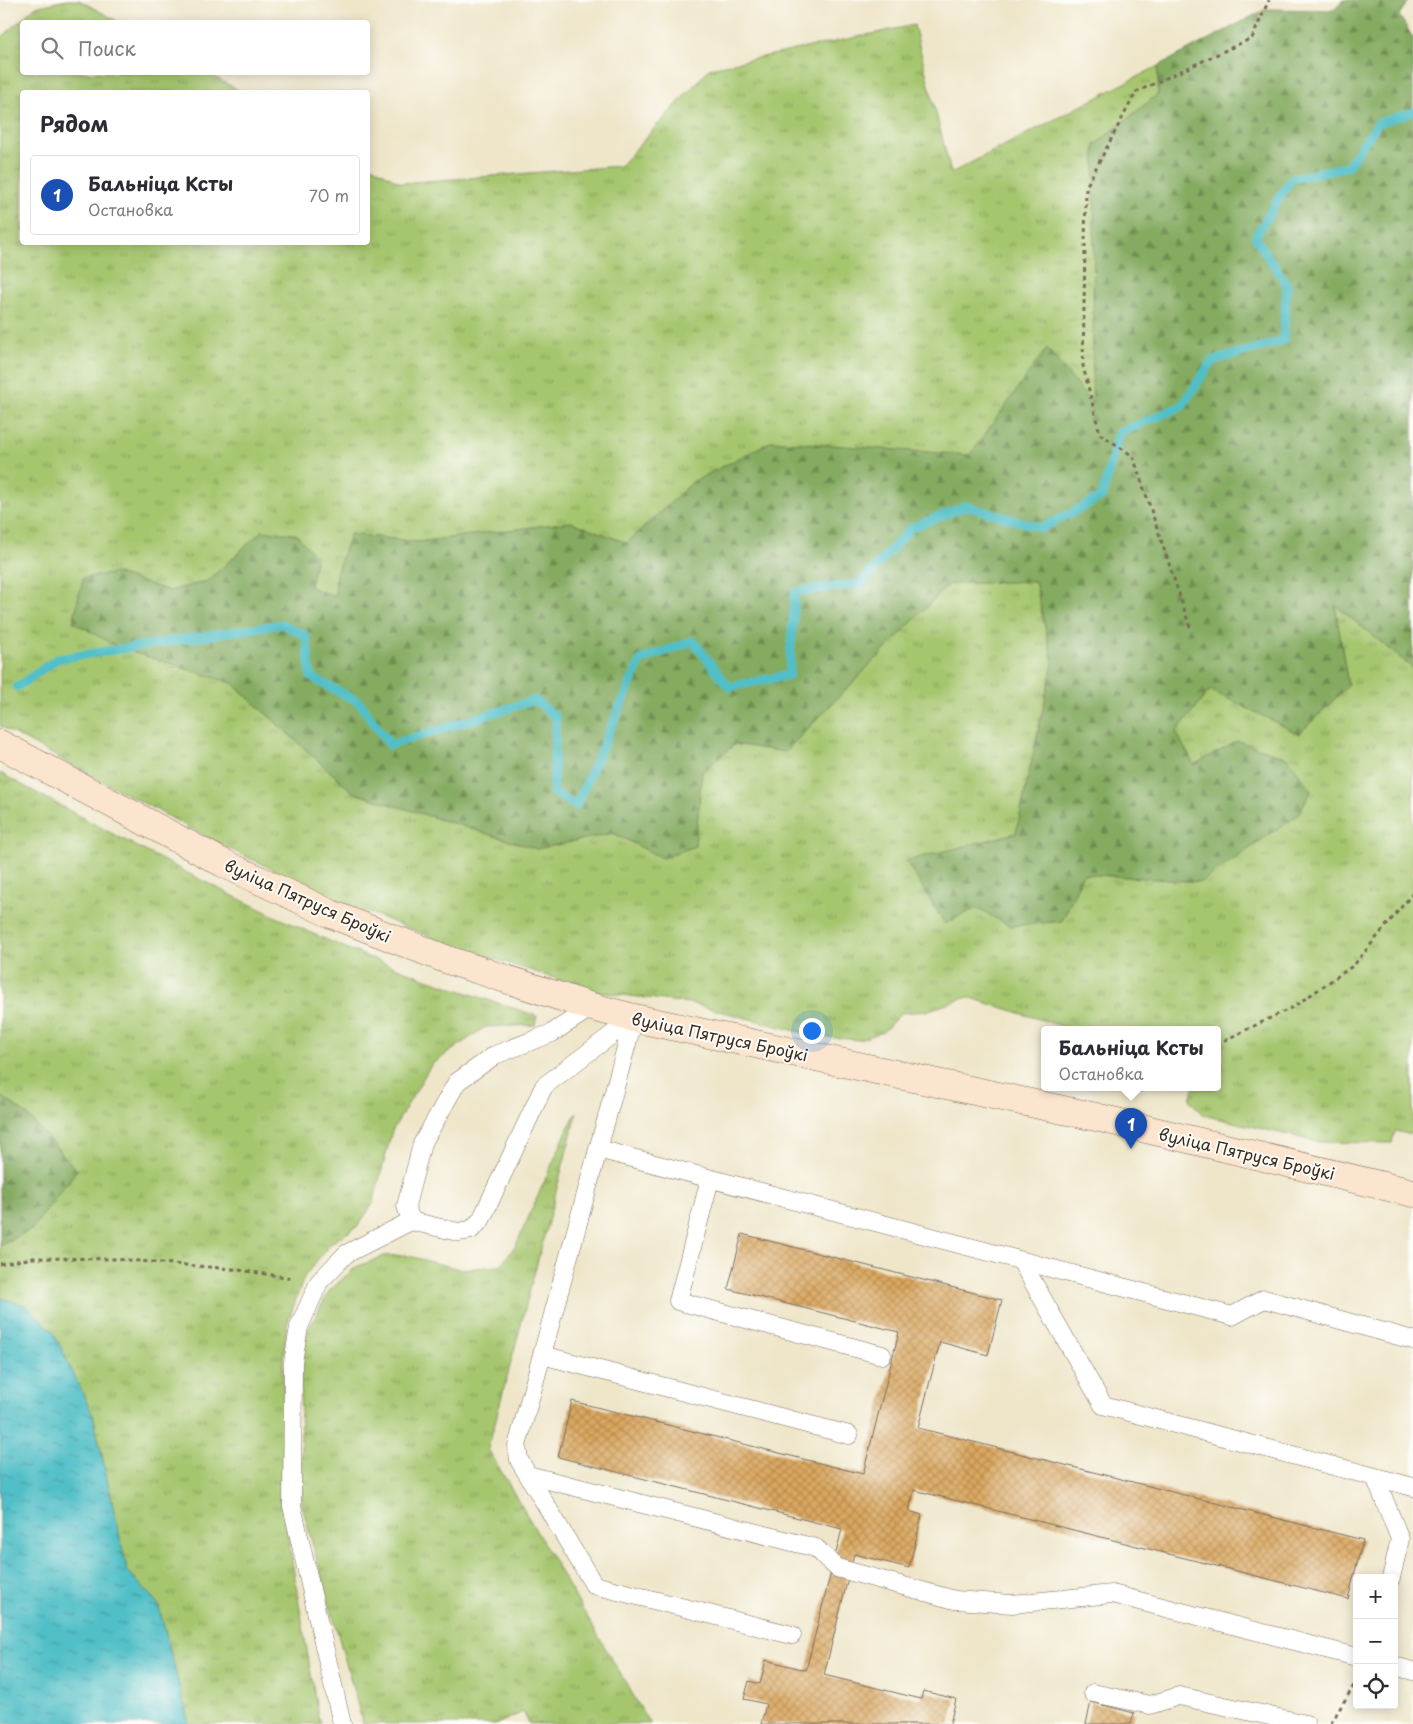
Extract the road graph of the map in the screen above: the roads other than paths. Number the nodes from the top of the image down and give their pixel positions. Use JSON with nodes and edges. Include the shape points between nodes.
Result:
{"nodes":[{"id":1,"x":0,"y":744,"type":"edge"},
{"id":2,"x":592,"y":1007,"type":"junction"},
{"id":3,"x":634,"y":1018,"type":"junction"},
{"id":4,"x":598,"y":1149,"type":"junction"},
{"id":5,"x":710,"y":1179,"type":"junction"},
{"id":6,"x":1413,"y":1193,"type":"edge"},
{"id":7,"x":411,"y":1221,"type":"junction"},
{"id":8,"x":1021,"y":1261,"type":"junction"},
{"id":9,"x":1413,"y":1340,"type":"edge"},
{"id":10,"x":542,"y":1356,"type":"junction"},
{"id":11,"x":882,"y":1356,"type":"dead end"},
{"id":12,"x":849,"y":1434,"type":"dead end"},
{"id":13,"x":528,"y":1475,"type":"junction"},
{"id":14,"x":1375,"y":1477,"type":"junction"},
{"id":15,"x":1413,"y":1487,"type":"edge"},
{"id":16,"x":1391,"y":1574,"type":"edge"},
{"id":17,"x":792,"y":1635,"type":"dead end"},
{"id":18,"x":1353,"y":1656,"type":"edge"},
{"id":19,"x":1398,"y":1667,"type":"edge"},
{"id":20,"x":1413,"y":1671,"type":"edge"},
{"id":21,"x":1093,"y":1693,"type":"dead end"},
{"id":22,"x":342,"y":1724,"type":"edge"},
{"id":23,"x":1306,"y":1724,"type":"edge"}],
"edges":[{"from":1,"to":2,"type":"main road","name":"вуліца Пятруся Броўкі","via":[[223,863],[331,914],[448,960]]},
{"from":2,"to":3,"type":"main road","name":"вуліца Пятруся Броўкі"},
{"from":2,"to":7,"type":"lane","via":[[552,1033],[495,1055],[457,1082],[422,1144],[406,1206]]},
{"from":3,"to":4,"type":"lane"},
{"from":3,"to":6,"type":"main road","name":"вуліца Пятруся Броўкі","via":[[1096,1118]]},
{"from":3,"to":7,"type":"lane","via":[[544,1086],[481,1220],[471,1230],[458,1232]]},
{"from":4,"to":5,"type":"lane"},
{"from":4,"to":10,"type":"lane"},
{"from":5,"to":8,"type":"lane"},
{"from":5,"to":11,"type":"lane","via":[[678,1301]]},
{"from":7,"to":22,"type":"lane","via":[[346,1254],[319,1282],[299,1327],[293,1362],[292,1506]]},
{"from":8,"to":9,"type":"lane","via":[[1232,1316],[1264,1299]]},
{"from":8,"to":14,"type":"lane","via":[[1103,1405]]},
{"from":10,"to":12,"type":"lane"},
{"from":10,"to":13,"type":"lane","via":[[517,1446],[519,1460]]},
{"from":13,"to":17,"type":"lane","via":[[594,1585]]},
{"from":13,"to":18,"type":"lane","via":[[816,1548],[837,1568],[955,1600],[1012,1604],[1112,1594]]},
{"from":14,"to":15,"type":"lane"},
{"from":14,"to":16,"type":"lane","via":[[1400,1539]]},
{"from":19,"to":20,"type":"lane"},
{"from":21,"to":23,"type":"lane","via":[[1150,1706],[1179,1696]]}]}
